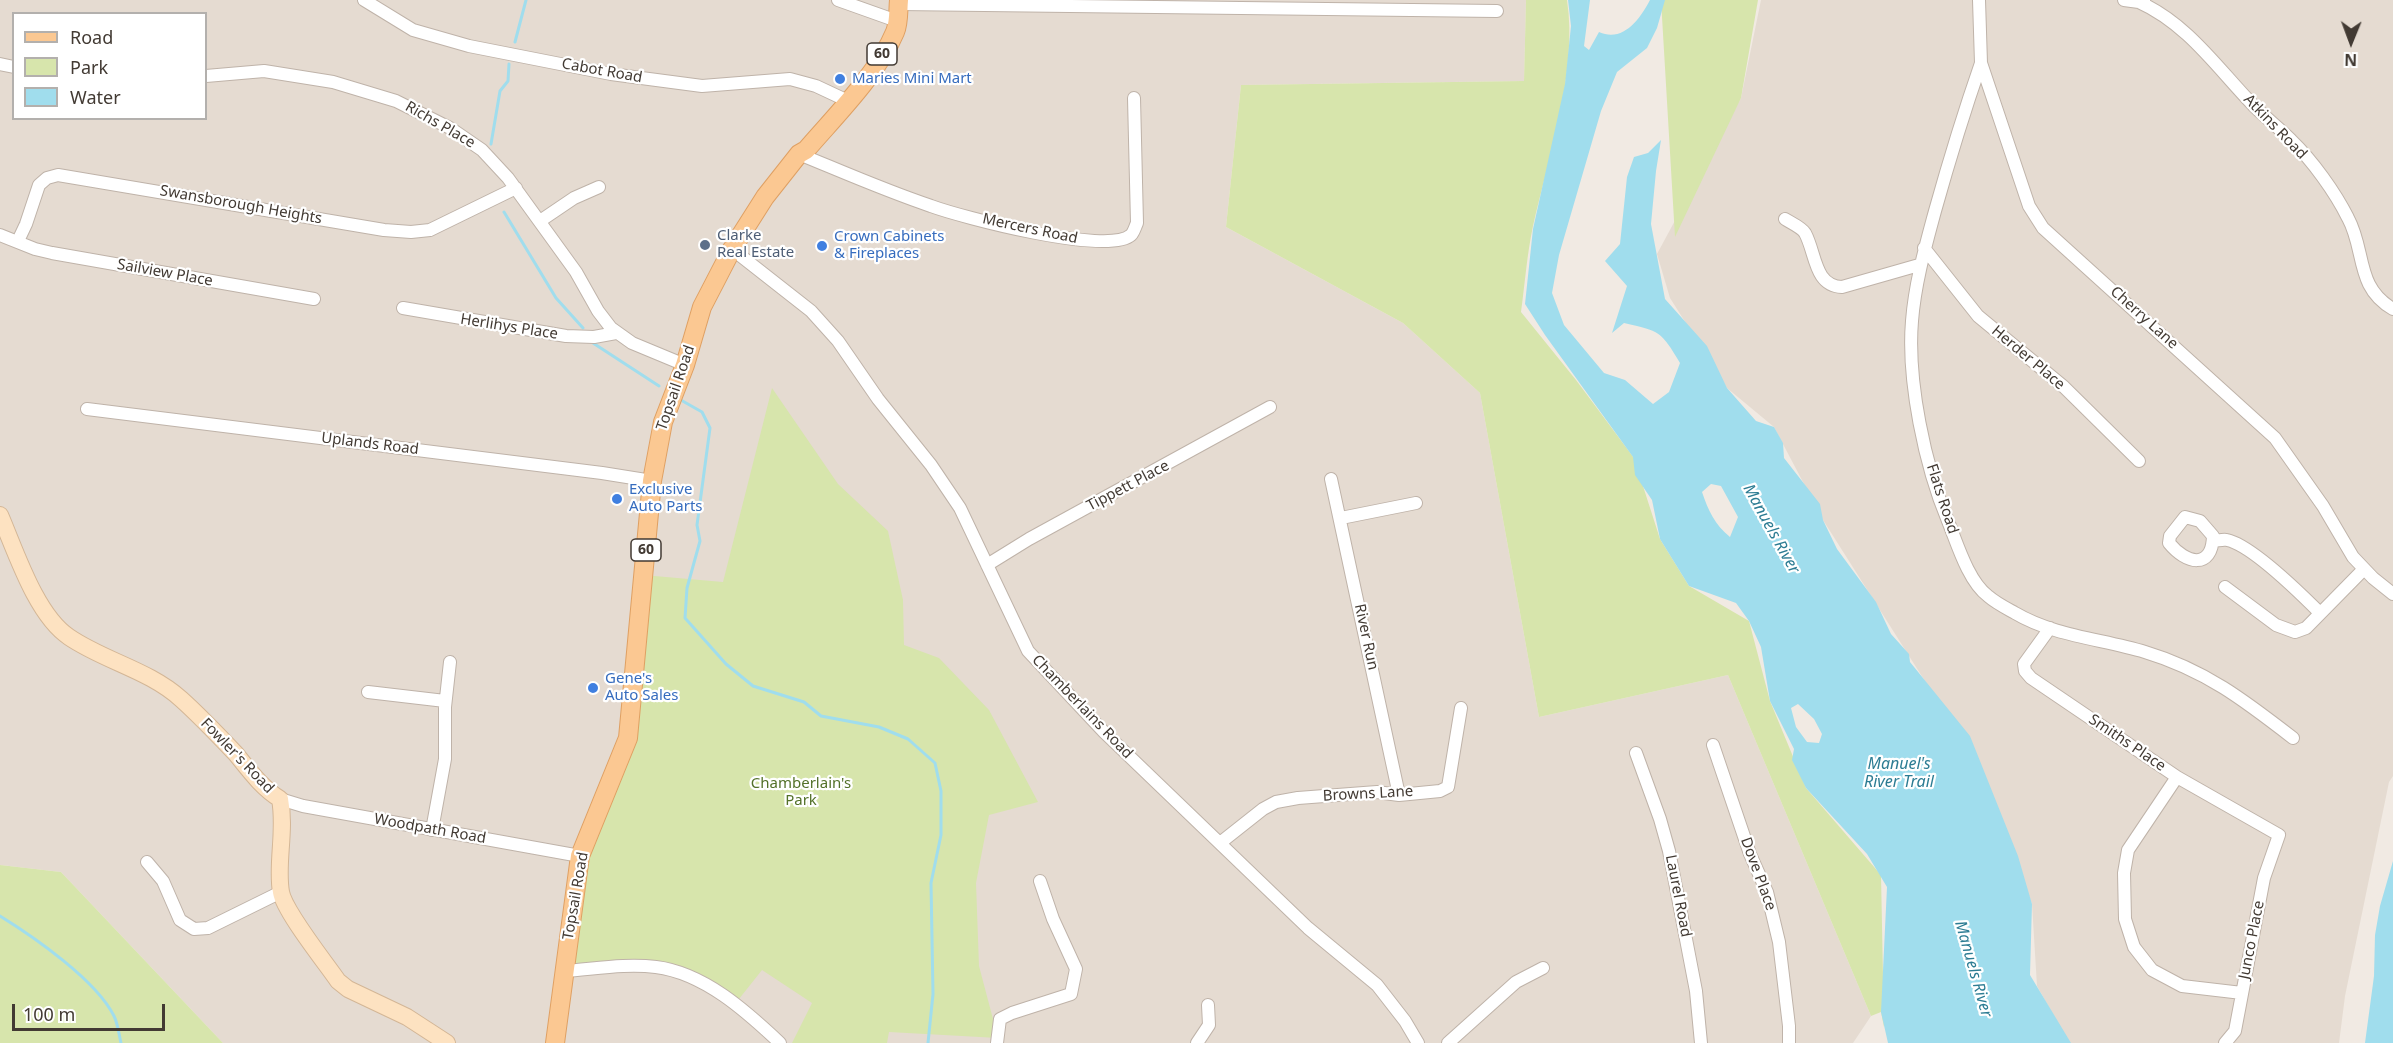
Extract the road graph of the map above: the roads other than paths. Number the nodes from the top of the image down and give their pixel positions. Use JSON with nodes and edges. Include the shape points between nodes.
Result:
{"nodes":[{"id":1,"x":364,"y":0,"type":"edge"},
{"id":2,"x":838,"y":0,"type":"edge"},
{"id":3,"x":1979,"y":0,"type":"edge"},
{"id":4,"x":2124,"y":0,"type":"edge"},
{"id":5,"x":2141,"y":1,"type":"edge"},
{"id":6,"x":898,"y":8,"type":"edge"},
{"id":7,"x":1497,"y":11,"type":"dead end"},
{"id":8,"x":1981,"y":63,"type":"junction"},
{"id":9,"x":207,"y":76,"type":"edge"},
{"id":10,"x":1134,"y":98,"type":"dead end"},
{"id":11,"x":848,"y":101,"type":"junction"},
{"id":12,"x":800,"y":154,"type":"junction"},
{"id":13,"x":599,"y":187,"type":"dead end"},
{"id":14,"x":516,"y":188,"type":"junction"},
{"id":15,"x":1785,"y":219,"type":"dead end"},
{"id":16,"x":540,"y":221,"type":"junction"},
{"id":17,"x":0,"y":235,"type":"edge"},
{"id":18,"x":18,"y":241,"type":"junction"},
{"id":19,"x":1924,"y":248,"type":"junction"},
{"id":20,"x":732,"y":249,"type":"junction"},
{"id":21,"x":1919,"y":265,"type":"junction"},
{"id":22,"x":314,"y":299,"type":"dead end"},
{"id":23,"x":403,"y":308,"type":"dead end"},
{"id":24,"x":2393,"y":309,"type":"edge"},
{"id":25,"x":616,"y":333,"type":"junction"},
{"id":26,"x":685,"y":365,"type":"junction"},
{"id":27,"x":1270,"y":407,"type":"dead end"},
{"id":28,"x":87,"y":409,"type":"dead end"},
{"id":29,"x":2139,"y":461,"type":"dead end"},
{"id":30,"x":1331,"y":479,"type":"dead end"},
{"id":31,"x":652,"y":481,"type":"junction"},
{"id":32,"x":1416,"y":503,"type":"dead end"},
{"id":33,"x":0,"y":515,"type":"edge"},
{"id":34,"x":1341,"y":518,"type":"junction"},
{"id":35,"x":2213,"y":541,"type":"dead end"},
{"id":36,"x":987,"y":565,"type":"junction"},
{"id":37,"x":2364,"y":569,"type":"junction"},
{"id":38,"x":2225,"y":587,"type":"dead end"},
{"id":39,"x":2393,"y":594,"type":"edge"},
{"id":40,"x":2320,"y":613,"type":"junction"},
{"id":41,"x":2050,"y":628,"type":"junction"},
{"id":42,"x":450,"y":662,"type":"dead end"},
{"id":43,"x":368,"y":692,"type":"dead end"},
{"id":44,"x":445,"y":701,"type":"junction"},
{"id":45,"x":1461,"y":708,"type":"dead end"},
{"id":46,"x":2293,"y":738,"type":"dead end"},
{"id":47,"x":1713,"y":745,"type":"dead end"},
{"id":48,"x":1636,"y":753,"type":"dead end"},
{"id":49,"x":2177,"y":777,"type":"junction"},
{"id":50,"x":1399,"y":795,"type":"junction"},
{"id":51,"x":280,"y":799,"type":"junction"},
{"id":52,"x":432,"y":830,"type":"junction"},
{"id":53,"x":2279,"y":835,"type":"joint"},
{"id":54,"x":1220,"y":843,"type":"junction"},
{"id":55,"x":580,"y":856,"type":"junction"},
{"id":56,"x":147,"y":862,"type":"dead end"},
{"id":57,"x":1040,"y":881,"type":"dead end"},
{"id":58,"x":281,"y":892,"type":"junction"},
{"id":59,"x":1543,"y":968,"type":"dead end"},
{"id":60,"x":564,"y":971,"type":"junction"},
{"id":61,"x":2242,"y":993,"type":"junction"},
{"id":62,"x":1208,"y":1005,"type":"dead end"},
{"id":63,"x":775,"y":1041,"type":"edge"},
{"id":64,"x":447,"y":1043,"type":"edge"},
{"id":65,"x":555,"y":1043,"type":"edge"},
{"id":66,"x":997,"y":1043,"type":"edge"},
{"id":67,"x":1197,"y":1043,"type":"edge"},
{"id":68,"x":1418,"y":1043,"type":"edge"},
{"id":69,"x":1448,"y":1043,"type":"edge"},
{"id":70,"x":1701,"y":1043,"type":"edge"},
{"id":71,"x":1789,"y":1043,"type":"edge"},
{"id":72,"x":2225,"y":1043,"type":"edge"}],
"edges":[{"from":1,"to":11,"type":"street","name":"Cabot Road","via":[[413,30],[469,46],[611,74],[702,86],[790,79]]},
{"from":2,"to":6,"type":"street"},
{"from":3,"to":8,"type":"street","name":"Cherry Lane"},
{"from":4,"to":5,"type":"street"},
{"from":5,"to":24,"type":"street","name":"Atkins Road","via":[[2202,47],[2255,107],[2293,141],[2350,220],[2369,285],[2380,301]]},
{"from":6,"to":7,"type":"street"},
{"from":6,"to":11,"type":"main road","name":"Topsail Road","number":"60","via":[[896,31]]},
{"from":8,"to":19,"type":"street","name":"Flats Road"},
{"from":8,"to":37,"type":"street","name":"Cherry Lane","via":[[2029,206],[2043,228],[2275,438]]},
{"from":9,"to":14,"type":"street","name":"Richs Place","via":[[255,71],[282,73],[382,95],[425,114],[471,142]]},
{"from":10,"to":12,"type":"street","name":"Mercers Road","via":[[1137,223],[1133,234],[1125,239],[1078,240],[1042,234],[934,207]]},
{"from":11,"to":12,"type":"main road","name":"Topsail Road","number":"60"},
{"from":12,"to":20,"type":"main road","name":"Topsail Road","number":"60","via":[[765,197]]},
{"from":13,"to":16,"type":"street"},
{"from":14,"to":16,"type":"street","name":"Richs Place"},
{"from":14,"to":18,"type":"street","name":"Swansborough Heights","via":[[436,228],[411,232],[58,175],[39,185]]},
{"from":15,"to":21,"type":"street","via":[[1804,230],[1823,280],[1832,287]]},
{"from":16,"to":25,"type":"street","name":"Richs Place","via":[[581,279],[602,318]]},
{"from":17,"to":18,"type":"street"},
{"from":18,"to":22,"type":"street","name":"Sailview Place","via":[[52,254]]},
{"from":19,"to":21,"type":"street","name":"Flats Road"},
{"from":19,"to":29,"type":"street","name":"Herder Place","via":[[1978,316],[2064,387]]},
{"from":20,"to":26,"type":"main road","name":"Topsail Road","number":"60","via":[[702,307]]},
{"from":20,"to":36,"type":"street","name":"Chamberlains Road","via":[[811,311],[838,341],[960,508]]},
{"from":21,"to":41,"type":"street","name":"Flats Road","via":[[1911,323],[1912,364],[1915,395],[1940,502],[1970,572],[1986,596]]},
{"from":23,"to":25,"type":"street","name":"Herlihys Place","via":[[566,336]]},
{"from":25,"to":26,"type":"street","name":"Richs Place"},
{"from":26,"to":31,"type":"main road","name":"Topsail Road","number":"60","via":[[663,422]]},
{"from":27,"to":36,"type":"street","name":"Tippett Place"},
{"from":28,"to":31,"type":"street","name":"Uplands Road"},
{"from":30,"to":34,"type":"street","name":"River Run"},
{"from":31,"to":55,"type":"main road","name":"Topsail Road","number":"60","via":[[628,738]]},
{"from":32,"to":34,"type":"street"},
{"from":33,"to":51,"type":"street","name":"Fowler's Road","via":[[39,602],[58,628],[175,694]]},
{"from":34,"to":50,"type":"street","name":"River Run"},
{"from":35,"to":40,"type":"street","via":[[2228,540],[2247,550]]},
{"from":36,"to":54,"type":"street","name":"Chamberlains Road","via":[[1029,651],[1104,732]]},
{"from":37,"to":39,"type":"street","name":"Cherry Lane"},
{"from":37,"to":40,"type":"street"},
{"from":38,"to":40,"type":"street","via":[[2286,630],[2302,631]]},
{"from":41,"to":46,"type":"street","name":"Flats Road","via":[[2146,652],[2198,671]]},
{"from":41,"to":49,"type":"street","name":"Smiths Place","via":[[2024,664],[2025,671]]},
{"from":42,"to":44,"type":"street"},
{"from":43,"to":44,"type":"street"},
{"from":44,"to":52,"type":"street","via":[[445,759]]},
{"from":45,"to":50,"type":"street","name":"Browns Lane","via":[[1448,787],[1440,792]]},
{"from":47,"to":71,"type":"street","name":"Dove Place","via":[[1767,892],[1779,942]]},
{"from":48,"to":70,"type":"street","name":"Laurel Road","via":[[1669,851],[1694,976]]},
{"from":49,"to":53,"type":"street","name":"Smiths Place"},
{"from":49,"to":61,"type":"street","via":[[2128,850],[2125,919],[2134,947],[2152,970],[2182,986]]},
{"from":50,"to":54,"type":"street","name":"Browns Lane","via":[[1377,792],[1276,802]]},
{"from":51,"to":52,"type":"street","name":"Woodpath Road"},
{"from":51,"to":58,"type":"street","name":"Fowler's Road"},
{"from":52,"to":55,"type":"street","name":"Woodpath Road"},
{"from":53,"to":61,"type":"street","name":"Junco Place","via":[[2264,878]]},
{"from":54,"to":68,"type":"street","name":"Chamberlains Road","via":[[1308,928],[1377,986]]},
{"from":55,"to":60,"type":"main road","name":"Topsail Road","number":"60"},
{"from":56,"to":58,"type":"street","via":[[163,881],[178,917],[194,929],[208,928]]},
{"from":57,"to":66,"type":"street","via":[[1076,969],[1071,994],[1000,1019]]},
{"from":58,"to":64,"type":"street","name":"Fowler's Road","via":[[343,986],[406,1017]]},
{"from":59,"to":69,"type":"street","via":[[1516,982]]},
{"from":60,"to":63,"type":"street","via":[[657,967],[699,980],[735,1005]]},
{"from":60,"to":65,"type":"main road","name":"Topsail Road","number":"60"},
{"from":61,"to":72,"type":"street","name":"Junco Place","via":[[2235,1030]]},
{"from":62,"to":67,"type":"street","via":[[1209,1025]]}]}
